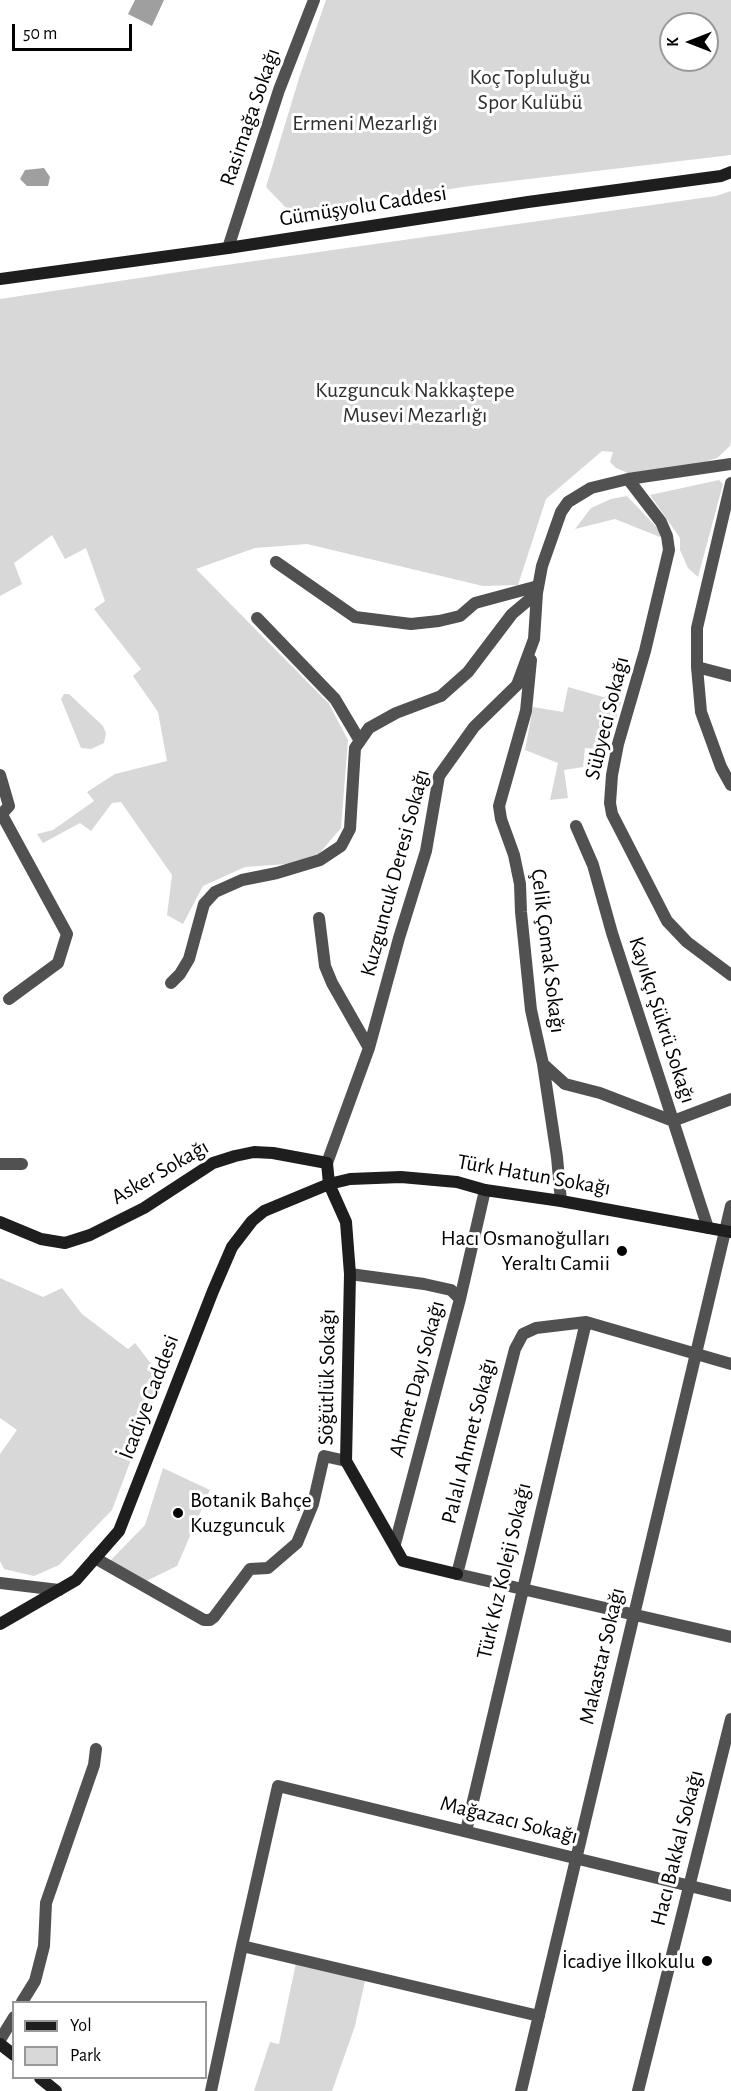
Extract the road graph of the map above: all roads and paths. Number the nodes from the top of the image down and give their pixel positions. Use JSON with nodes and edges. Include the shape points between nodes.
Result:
{"nodes":[{"id":1,"x":314,"y":0,"type":"edge"},
{"id":2,"x":731,"y":172,"type":"edge"},
{"id":3,"x":228,"y":248,"type":"junction"},
{"id":4,"x":0,"y":279,"type":"edge"},
{"id":5,"x":731,"y":464,"type":"edge"},
{"id":6,"x":628,"y":479,"type":"junction"},
{"id":7,"x":731,"y":483,"type":"edge"},
{"id":8,"x":276,"y":562,"type":"dead end"},
{"id":9,"x":538,"y":590,"type":"junction"},
{"id":10,"x":257,"y":618,"type":"dead end"},
{"id":11,"x":534,"y":639,"type":"junction"},
{"id":12,"x":697,"y":667,"type":"junction"},
{"id":13,"x":731,"y":676,"type":"edge"},
{"id":14,"x":360,"y":741,"type":"junction"},
{"id":15,"x":0,"y":775,"type":"edge"},
{"id":16,"x":731,"y":785,"type":"edge"},
{"id":17,"x":1,"y":815,"type":"edge"},
{"id":18,"x":576,"y":826,"type":"dead end"},
{"id":19,"x":319,"y":918,"type":"dead end"},
{"id":20,"x":731,"y":975,"type":"edge"},
{"id":21,"x":171,"y":983,"type":"dead end"},
{"id":22,"x":9,"y":999,"type":"dead end"},
{"id":23,"x":369,"y":1048,"type":"junction"},
{"id":24,"x":543,"y":1064,"type":"junction"},
{"id":25,"x":731,"y":1099,"type":"edge"},
{"id":26,"x":673,"y":1121,"type":"junction"},
{"id":27,"x":327,"y":1163,"type":"junction"},
{"id":28,"x":0,"y":1164,"type":"edge"},
{"id":29,"x":22,"y":1164,"type":"dead end"},
{"id":30,"x":328,"y":1184,"type":"junction"},
{"id":31,"x":485,"y":1190,"type":"junction"},
{"id":32,"x":561,"y":1201,"type":"junction"},
{"id":33,"x":731,"y":1206,"type":"edge"},
{"id":34,"x":0,"y":1222,"type":"edge"},
{"id":35,"x":708,"y":1228,"type":"junction"},
{"id":36,"x":728,"y":1231,"type":"edge"},
{"id":37,"x":350,"y":1274,"type":"junction"},
{"id":38,"x":460,"y":1299,"type":"junction"},
{"id":39,"x":586,"y":1322,"type":"junction"},
{"id":40,"x":695,"y":1354,"type":"junction"},
{"id":41,"x":731,"y":1364,"type":"edge"},
{"id":42,"x":346,"y":1461,"type":"junction"},
{"id":43,"x":395,"y":1544,"type":"junction"},
{"id":44,"x":95,"y":1558,"type":"junction"},
{"id":45,"x":457,"y":1574,"type":"junction"},
{"id":46,"x":0,"y":1583,"type":"edge"},
{"id":47,"x":521,"y":1589,"type":"junction"},
{"id":48,"x":59,"y":1590,"type":"junction"},
{"id":49,"x":633,"y":1615,"type":"junction"},
{"id":50,"x":0,"y":1624,"type":"edge"},
{"id":51,"x":731,"y":1637,"type":"edge"},
{"id":52,"x":731,"y":1719,"type":"edge"},
{"id":53,"x":96,"y":1749,"type":"dead end"},
{"id":54,"x":466,"y":1831,"type":"junction"},
{"id":55,"x":576,"y":1858,"type":"junction"},
{"id":56,"x":689,"y":1886,"type":"junction"},
{"id":57,"x":731,"y":1896,"type":"edge"},
{"id":58,"x":242,"y":1946,"type":"junction"},
{"id":59,"x":23,"y":2001,"type":"edge"},
{"id":60,"x":539,"y":2016,"type":"junction"},
{"id":61,"x":12,"y":2021,"type":"edge"},
{"id":62,"x":0,"y":2042,"type":"edge"},
{"id":63,"x":12,"y":2053,"type":"edge"},
{"id":64,"x":41,"y":2079,"type":"edge"},
{"id":65,"x":56,"y":2091,"type":"edge"},
{"id":66,"x":211,"y":2091,"type":"edge"},
{"id":67,"x":521,"y":2091,"type":"edge"},
{"id":68,"x":638,"y":2091,"type":"edge"}],
"edges":[{"from":1,"to":3,"type":"street","name":"Rasimağa Sokağı","via":[[279,90]]},
{"from":2,"to":3,"type":"street","name":"Gümüşyolu Caddesi"},
{"from":3,"to":4,"type":"street","name":"Gümüşyolu Caddesi"},
{"from":5,"to":6,"type":"street","name":"Kuzguncuk Deresi Sokağı"},
{"from":6,"to":9,"type":"street","name":"Kuzguncuk Deresi Sokağı","via":[[591,488],[568,502],[542,566]]},
{"from":6,"to":20,"type":"street","name":"Sübyeci Sokağı","via":[[661,522],[669,550],[618,744],[612,775],[612,814],[667,921],[687,942]]},
{"from":7,"to":12,"type":"street","via":[[700,611]]},
{"from":8,"to":9,"type":"street","via":[[355,617],[411,624],[460,616],[475,603]]},
{"from":9,"to":11,"type":"street","name":"Kuzguncuk Deresi Sokağı"},
{"from":9,"to":14,"type":"street","via":[[512,614],[468,672],[441,696],[396,713],[369,728]]},
{"from":10,"to":14,"type":"street","via":[[335,699]]},
{"from":11,"to":23,"type":"street","name":"Kuzguncuk Deresi Sokağı","via":[[517,685],[474,727],[439,776],[426,851]]},
{"from":11,"to":24,"type":"street","name":"Çelik Çomak Sokağı","via":[[526,711],[499,806],[520,884],[531,1010]]},
{"from":12,"to":13,"type":"street"},
{"from":12,"to":16,"type":"street","via":[[701,712]]},
{"from":14,"to":21,"type":"street","via":[[355,748],[350,829],[341,846],[320,860],[242,880],[215,892],[204,904],[189,959]]},
{"from":15,"to":17,"type":"street","via":[[9,806]]},
{"from":17,"to":22,"type":"street","via":[[67,934],[58,963]]},
{"from":18,"to":26,"type":"street","name":"Kayıkçı Şükrü Sokağı","via":[[593,865]]},
{"from":19,"to":23,"type":"street","via":[[325,966]]},
{"from":23,"to":27,"type":"street","name":"Kuzguncuk Deresi Sokağı"},
{"from":24,"to":26,"type":"street","via":[[565,1084]]},
{"from":24,"to":32,"type":"street","name":"Çelik Çomak Sokağı"},
{"from":25,"to":26,"type":"street"},
{"from":26,"to":35,"type":"street","name":"Kayıkçı Şükrü Sokağı"},
{"from":27,"to":30,"type":"street"},
{"from":27,"to":34,"type":"street","name":"Asker Sokağı","via":[[273,1153],[235,1156],[213,1163],[144,1208],[65,1243],[41,1239]]},
{"from":28,"to":29,"type":"street"},
{"from":30,"to":31,"type":"street","name":"Türk Hatun Sokağı","via":[[401,1177],[457,1182]]},
{"from":30,"to":37,"type":"street","name":"Söğütlük Sokağı","via":[[346,1221]]},
{"from":30,"to":44,"type":"street","name":"İcadiye Caddesi","via":[[264,1211],[232,1247],[119,1531]]},
{"from":31,"to":32,"type":"street","name":"Türk Hatun Sokağı"},
{"from":31,"to":38,"type":"street","name":"Ahmet Dayı Sokağı"},
{"from":32,"to":35,"type":"street","name":"Türk Hatun Sokağı"},
{"from":33,"to":36,"type":"street","name":"Makastar Sokağı"},
{"from":35,"to":36,"type":"street","name":"Türk Hatun Sokağı"},
{"from":36,"to":40,"type":"street","name":"Makastar Sokağı"},
{"from":37,"to":38,"type":"street","via":[[451,1290]]},
{"from":37,"to":42,"type":"street","name":"Söğütlük Sokağı"},
{"from":38,"to":43,"type":"street","name":"Ahmet Dayı Sokağı"},
{"from":39,"to":40,"type":"street"},
{"from":39,"to":45,"type":"street","name":"Palalı Ahmet Sokağı","via":[[537,1328],[523,1334],[514,1349]]},
{"from":39,"to":47,"type":"street","name":"Türk Kız Koleji Sokağı"},
{"from":40,"to":41,"type":"street"},
{"from":40,"to":49,"type":"street","name":"Makastar Sokağı"},
{"from":42,"to":43,"type":"street","name":"Söğütlük Sokağı"},
{"from":42,"to":44,"type":"street","via":[[324,1456],[313,1504],[297,1543],[268,1568],[250,1569],[210,1620]]},
{"from":43,"to":45,"type":"street","name":"Söğütlük Sokağı","via":[[403,1561]]},
{"from":44,"to":48,"type":"street","name":"İcadiye Caddesi","via":[[76,1580]]},
{"from":45,"to":47,"type":"street"},
{"from":46,"to":48,"type":"street"},
{"from":47,"to":49,"type":"street"},
{"from":47,"to":54,"type":"street","name":"Türk Kız Koleji Sokağı"},
{"from":48,"to":50,"type":"street","name":"İcadiye Caddesi"},
{"from":49,"to":51,"type":"street"},
{"from":49,"to":55,"type":"street","name":"Makastar Sokağı"},
{"from":52,"to":56,"type":"street","name":"Hacı Bakkal Sokağı"},
{"from":53,"to":59,"type":"street","via":[[94,1765],[46,1903],[44,1946],[35,1981]]},
{"from":54,"to":55,"type":"street","name":"Mağazacı Sokağı"},
{"from":54,"to":58,"type":"street","name":"Mağazacı Sokağı","via":[[278,1786]]},
{"from":55,"to":56,"type":"street","name":"Mağazacı Sokağı"},
{"from":55,"to":60,"type":"street","name":"Makastar Sokağı"},
{"from":56,"to":57,"type":"street","name":"Mağazacı Sokağı"},
{"from":56,"to":68,"type":"street","name":"Hacı Bakkal Sokağı"},
{"from":58,"to":60,"type":"street"},
{"from":58,"to":66,"type":"street"},
{"from":60,"to":67,"type":"street","name":"Makastar Sokağı"},
{"from":61,"to":62,"type":"street"},
{"from":62,"to":63,"type":"street"},
{"from":64,"to":65,"type":"street"}]}
